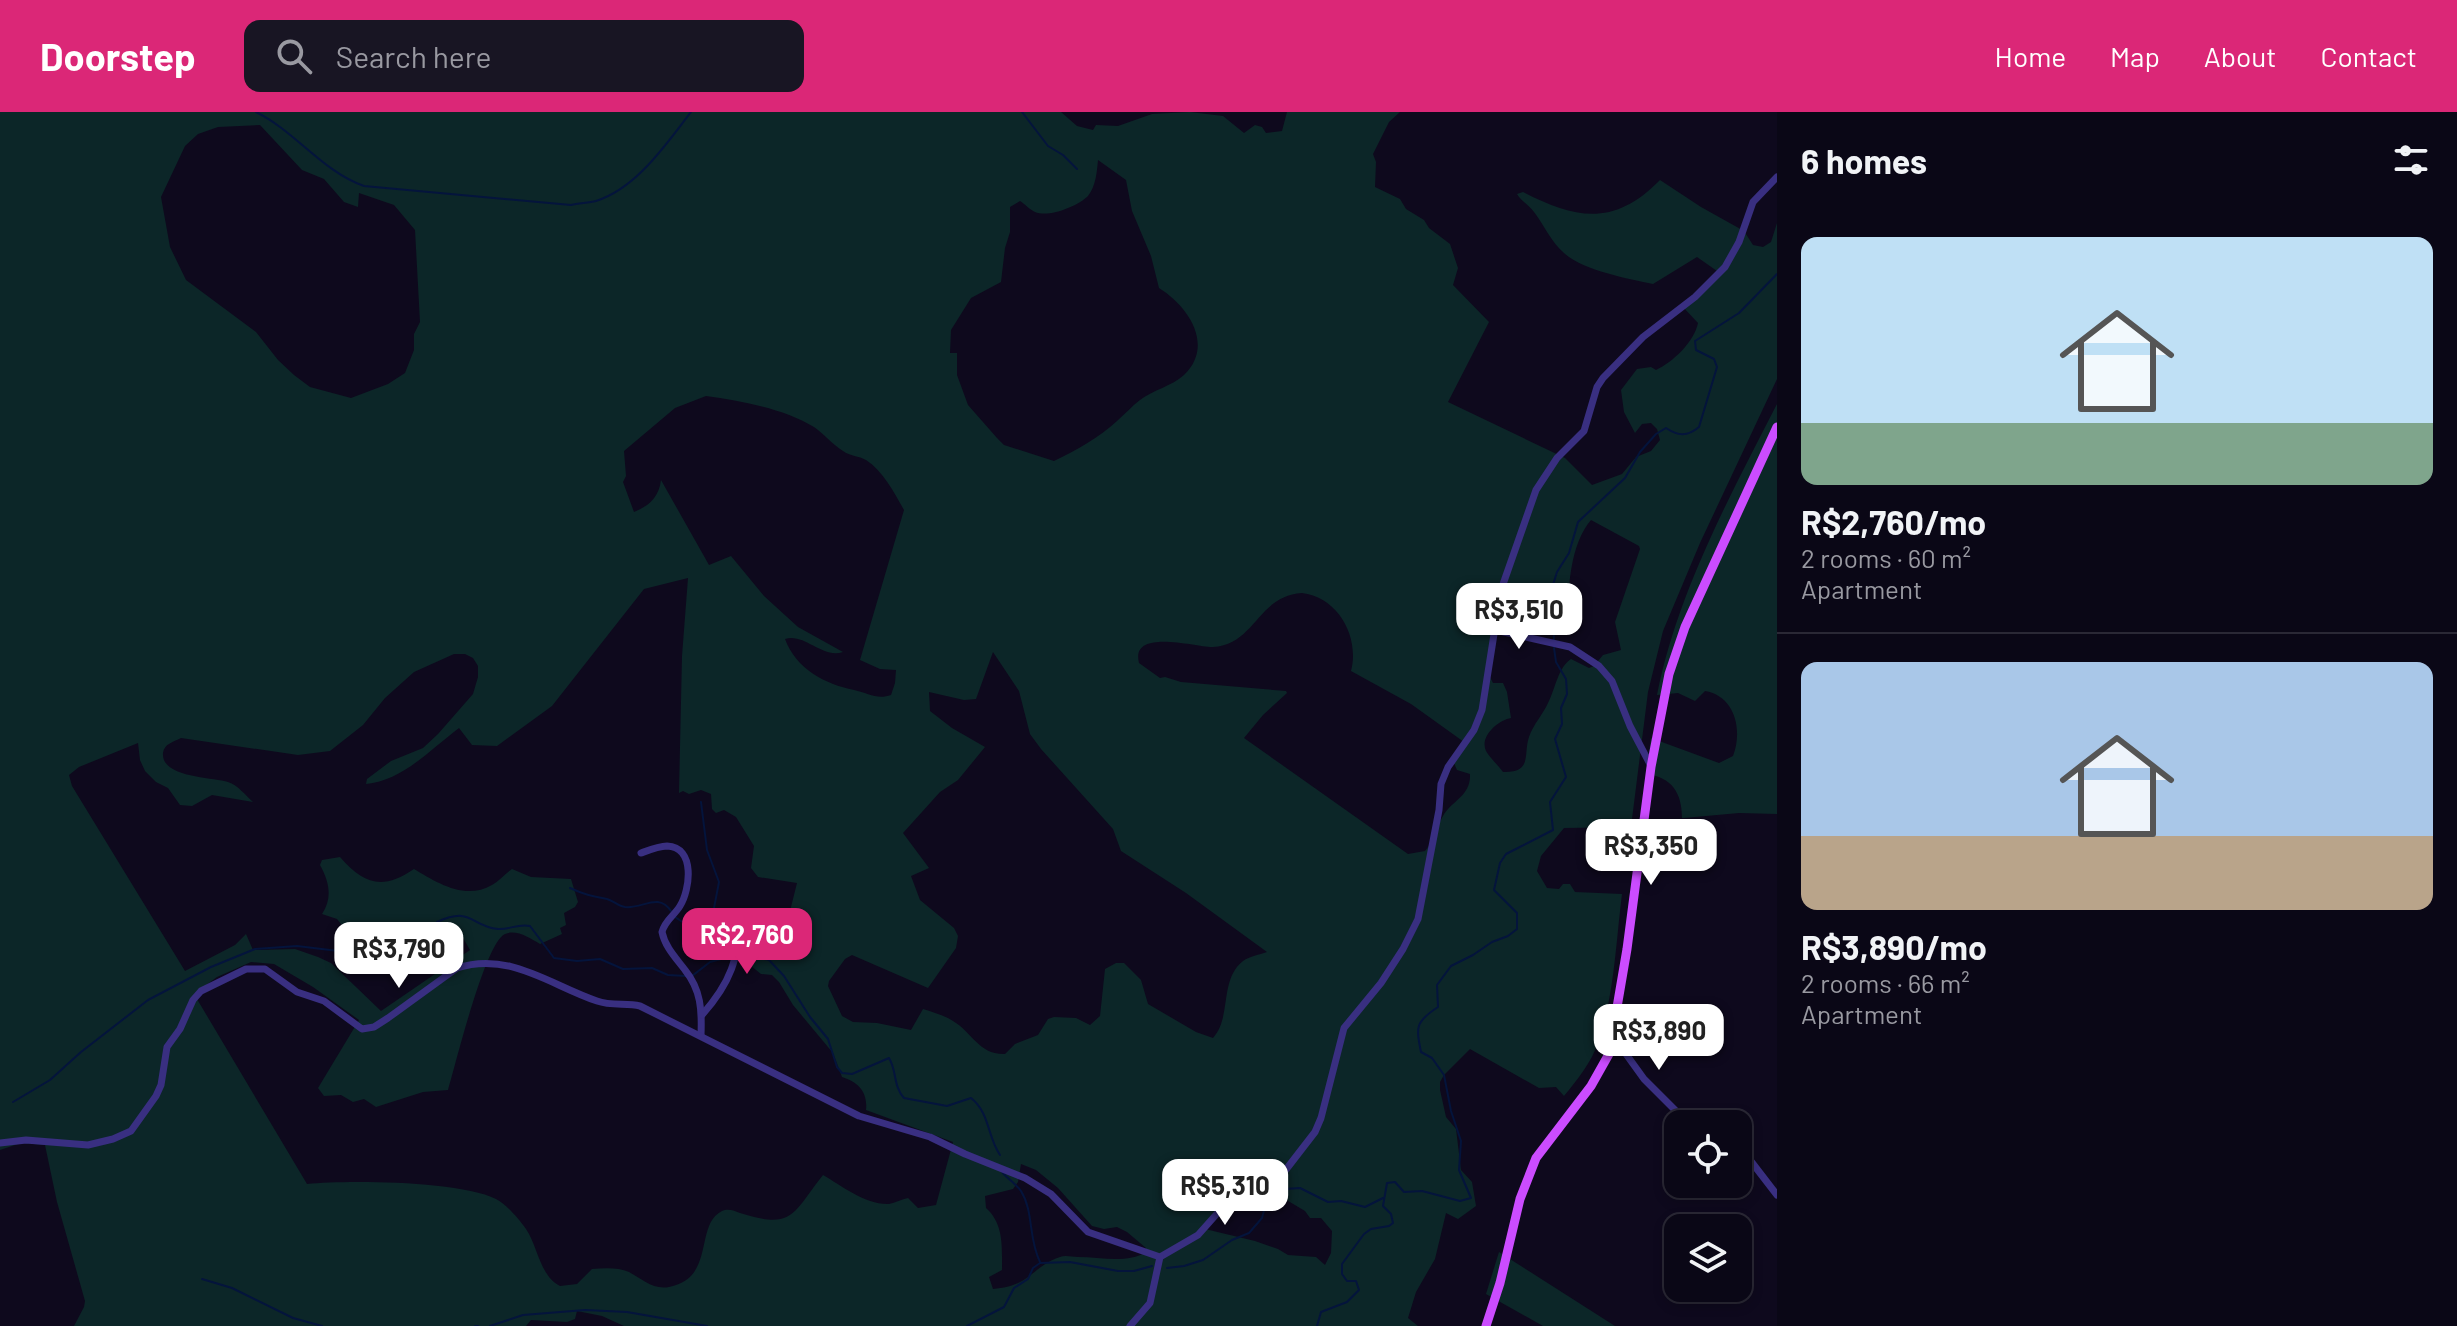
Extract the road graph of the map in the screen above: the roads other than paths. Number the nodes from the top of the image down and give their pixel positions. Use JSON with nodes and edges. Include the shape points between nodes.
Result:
{"nodes":[{"id":1,"x":1777,"y":177,"type":"edge"},
{"id":2,"x":1777,"y":427,"type":"edge"},
{"id":3,"x":1495,"y":630,"type":"junction"},
{"id":4,"x":1651,"y":767,"type":"junction"},
{"id":5,"x":641,"y":853,"type":"dead end"},
{"id":6,"x":742,"y":916,"type":"dead end"},
{"id":7,"x":702,"y":1015,"type":"junction"},
{"id":8,"x":701,"y":1035,"type":"junction"},
{"id":9,"x":1613,"y":1036,"type":"junction"},
{"id":10,"x":1675,"y":1110,"type":"edge"},
{"id":11,"x":0,"y":1143,"type":"edge"},
{"id":12,"x":1752,"y":1163,"type":"edge"},
{"id":13,"x":1777,"y":1195,"type":"edge"},
{"id":14,"x":1160,"y":1257,"type":"junction"},
{"id":15,"x":1130,"y":1326,"type":"edge"},
{"id":16,"x":1486,"y":1326,"type":"edge"}],
"edges":[{"from":1,"to":3,"type":"street","via":[[1753,202],[1725,267],[1643,337],[1597,387],[1584,431],[1557,458],[1529,503],[1501,590]]},
{"from":2,"to":4,"type":"main road","via":[[1676,649]]},
{"from":3,"to":4,"type":"street","via":[[1553,643],[1585,656],[1606,673]]},
{"from":3,"to":14,"type":"street","via":[[1479,719],[1441,784],[1418,919],[1381,983],[1344,1028],[1315,1132],[1281,1176],[1230,1199],[1198,1235]]},
{"from":4,"to":9,"type":"main road"},
{"from":5,"to":7,"type":"street","via":[[668,846],[686,861],[688,882],[682,901],[662,932],[695,984]]},
{"from":6,"to":7,"type":"street","via":[[735,964],[723,990]]},
{"from":7,"to":8,"type":"street"},
{"from":8,"to":11,"type":"street","via":[[640,1006],[602,1003],[497,963],[457,968],[374,1027],[362,1029],[324,1001],[302,995],[265,969],[252,968],[196,996],[167,1047],[156,1096],[131,1131],[88,1145]]},
{"from":8,"to":14,"type":"street","via":[[859,1116],[930,1137],[1025,1178],[1051,1194],[1088,1232]]},
{"from":9,"to":10,"type":"street"},
{"from":9,"to":16,"type":"main road","via":[[1591,1086],[1536,1158]]},
{"from":12,"to":13,"type":"street"},
{"from":14,"to":15,"type":"street","via":[[1150,1303]]}]}
